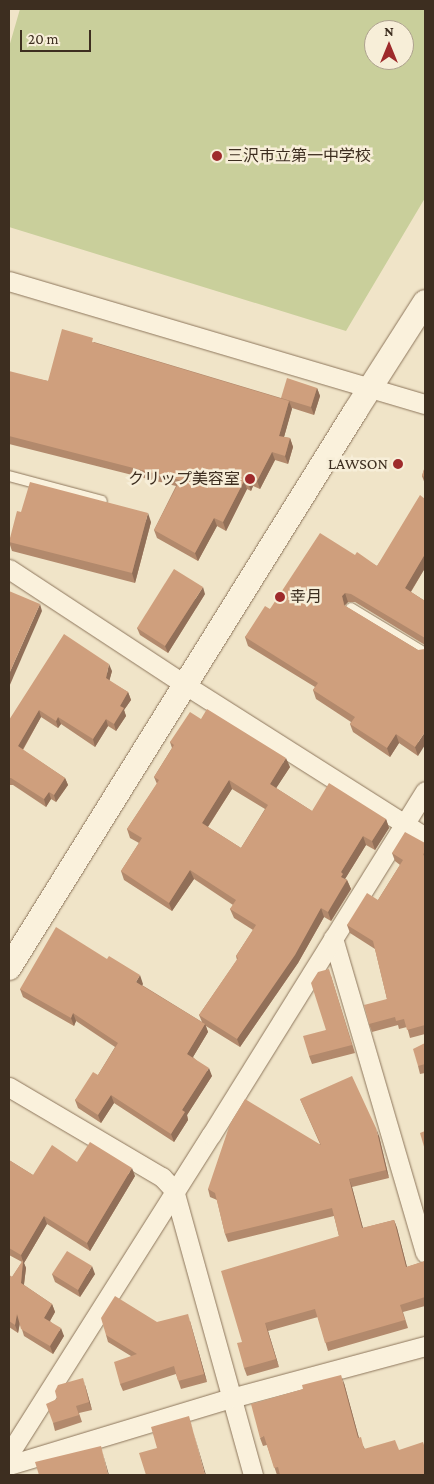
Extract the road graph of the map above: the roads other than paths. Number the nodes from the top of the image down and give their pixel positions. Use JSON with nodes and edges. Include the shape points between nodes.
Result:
{"nodes":[{"id":1,"x":9,"y":281,"type":"edge"},
{"id":2,"x":425,"y":302,"type":"edge"},
{"id":3,"x":371,"y":388,"type":"junction"},
{"id":4,"x":425,"y":404,"type":"edge"},
{"id":5,"x":9,"y":476,"type":"edge"},
{"id":6,"x":112,"y":504,"type":"edge"},
{"id":7,"x":9,"y":569,"type":"edge"},
{"id":8,"x":351,"y":608,"type":"edge"},
{"id":9,"x":425,"y":653,"type":"edge"},
{"id":10,"x":184,"y":684,"type":"junction"},
{"id":11,"x":425,"y":791,"type":"edge"},
{"id":12,"x":405,"y":824,"type":"junction"},
{"id":13,"x":425,"y":837,"type":"edge"},
{"id":14,"x":333,"y":938,"type":"junction"},
{"id":15,"x":9,"y":968,"type":"edge"},
{"id":16,"x":9,"y":1087,"type":"edge"},
{"id":17,"x":174,"y":1190,"type":"junction"},
{"id":18,"x":425,"y":1253,"type":"edge"},
{"id":19,"x":425,"y":1346,"type":"edge"},
{"id":20,"x":231,"y":1398,"type":"junction"},
{"id":21,"x":9,"y":1454,"type":"edge"},
{"id":22,"x":9,"y":1465,"type":"edge"},
{"id":23,"x":253,"y":1475,"type":"edge"}],
"edges":[{"from":1,"to":3,"type":"street"},
{"from":2,"to":3,"type":"street"},
{"from":3,"to":4,"type":"street"},
{"from":3,"to":10,"type":"street"},
{"from":5,"to":6,"type":"lane"},
{"from":7,"to":10,"type":"street"},
{"from":8,"to":9,"type":"lane"},
{"from":10,"to":12,"type":"street"},
{"from":10,"to":15,"type":"street"},
{"from":11,"to":12,"type":"street"},
{"from":12,"to":13,"type":"street"},
{"from":12,"to":14,"type":"street"},
{"from":14,"to":17,"type":"street"},
{"from":14,"to":18,"type":"street"},
{"from":16,"to":17,"type":"street","via":[[162,1176]]},
{"from":17,"to":20,"type":"street"},
{"from":17,"to":21,"type":"street"},
{"from":19,"to":20,"type":"street"},
{"from":20,"to":22,"type":"street"},
{"from":20,"to":23,"type":"street"}]}
